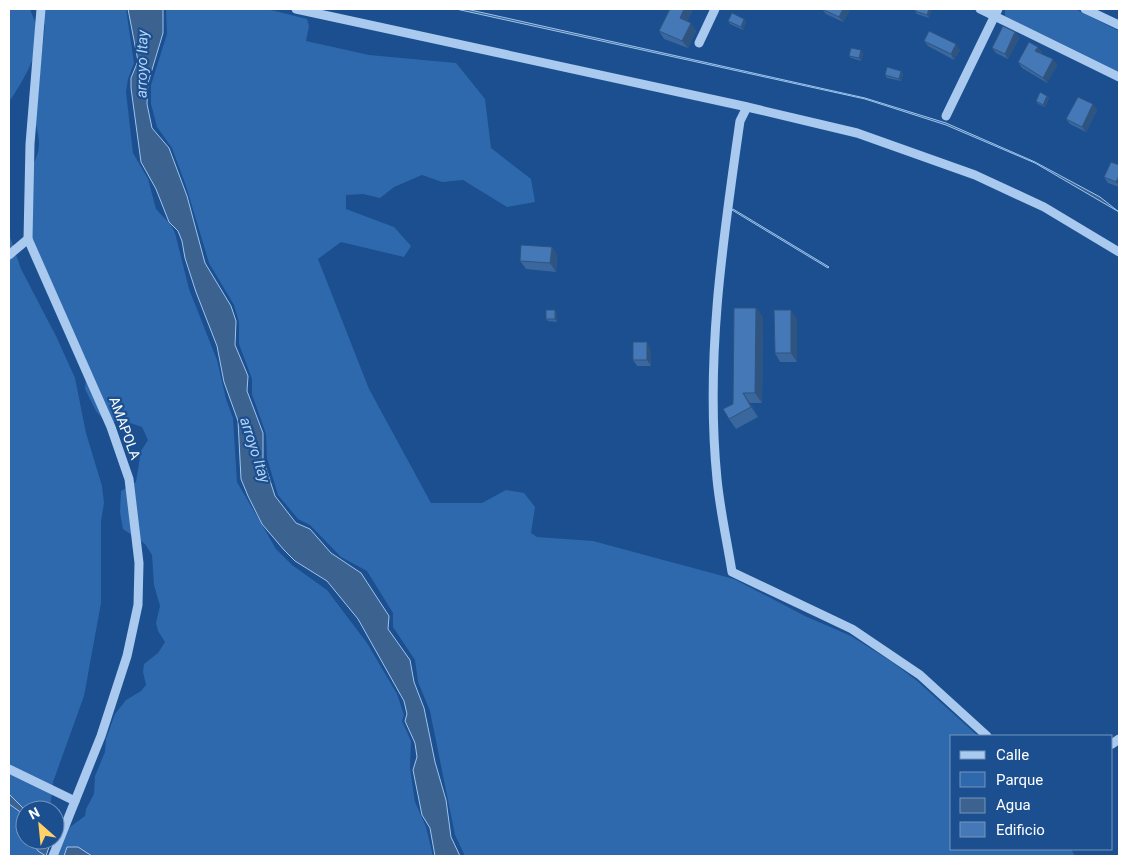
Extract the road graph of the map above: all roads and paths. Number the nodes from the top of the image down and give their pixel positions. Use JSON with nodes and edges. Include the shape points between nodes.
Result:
{"nodes":[{"id":1,"x":41,"y":9,"type":"edge"},
{"id":2,"x":296,"y":9,"type":"edge"},
{"id":3,"x":715,"y":9,"type":"edge"},
{"id":4,"x":980,"y":9,"type":"edge"},
{"id":5,"x":1086,"y":9,"type":"edge"},
{"id":6,"x":997,"y":12,"type":"edge"},
{"id":7,"x":1119,"y":26,"type":"edge"},
{"id":8,"x":699,"y":43,"type":"dead end"},
{"id":9,"x":1119,"y":77,"type":"edge"},
{"id":10,"x":747,"y":107,"type":"junction"},
{"id":11,"x":946,"y":116,"type":"dead end"},
{"id":12,"x":28,"y":240,"type":"junction"},
{"id":13,"x":1119,"y":252,"type":"edge"},
{"id":14,"x":9,"y":254,"type":"edge"},
{"id":15,"x":986,"y":735,"type":"edge"},
{"id":16,"x":9,"y":769,"type":"edge"},
{"id":17,"x":75,"y":801,"type":"junction"},
{"id":18,"x":53,"y":856,"type":"edge"}],
"edges":[{"from":1,"to":12,"type":"street","name":"AMAPOLA","via":[[30,144]]},
{"from":2,"to":10,"type":"street"},
{"from":3,"to":8,"type":"street"},
{"from":4,"to":6,"type":"street"},
{"from":5,"to":7,"type":"street"},
{"from":6,"to":9,"type":"street"},
{"from":6,"to":11,"type":"street"},
{"from":10,"to":13,"type":"street","via":[[856,133],[975,175],[1052,212]]},
{"from":10,"to":15,"type":"street","via":[[740,121],[722,243],[713,367],[717,479],[732,572],[852,629],[920,675]]},
{"from":12,"to":14,"type":"street"},
{"from":12,"to":17,"type":"street","name":"AMAPOLA","via":[[111,427],[129,480],[139,563],[138,605],[127,656],[101,736]]},
{"from":16,"to":17,"type":"street"},
{"from":17,"to":18,"type":"street","name":"AMAPOLA"}]}
